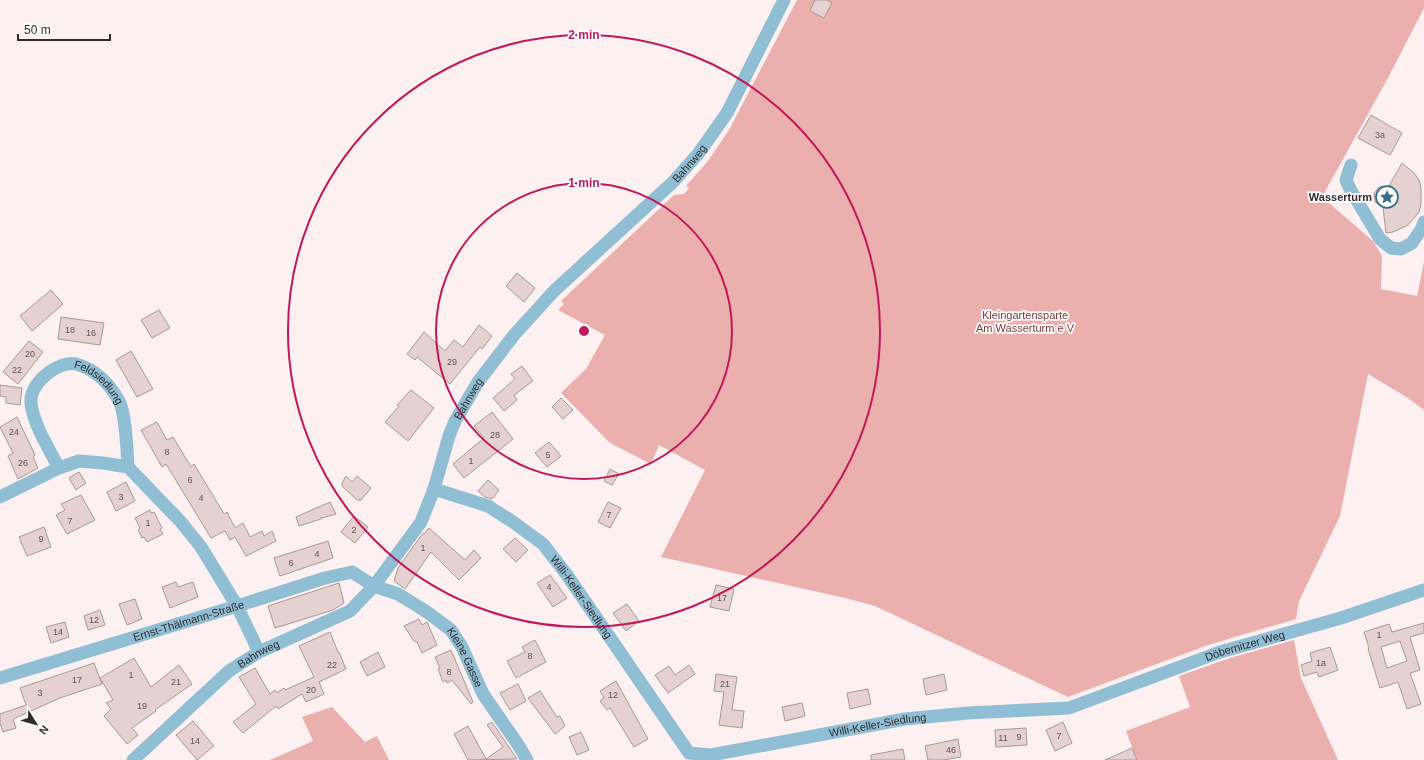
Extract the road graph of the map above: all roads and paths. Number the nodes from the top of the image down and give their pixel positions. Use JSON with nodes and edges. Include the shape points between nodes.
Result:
{"nodes":[{"id":1,"x":784,"y":0,"type":"edge"},
{"id":2,"x":1351,"y":165,"type":"dead end"},
{"id":3,"x":1424,"y":222,"type":"edge"},
{"id":4,"x":128,"y":467,"type":"junction"},
{"id":5,"x":59,"y":468,"type":"junction"},
{"id":6,"x":434,"y":489,"type":"junction"},
{"id":7,"x":0,"y":497,"type":"edge"},
{"id":8,"x":374,"y":586,"type":"junction"},
{"id":9,"x":1424,"y":590,"type":"edge"},
{"id":10,"x":237,"y":606,"type":"junction"},
{"id":11,"x":259,"y":652,"type":"junction"},
{"id":12,"x":0,"y":678,"type":"edge"},
{"id":13,"x":1069,"y":708,"type":"joint"},
{"id":14,"x":690,"y":756,"type":"edge"},
{"id":15,"x":133,"y":760,"type":"edge"},
{"id":16,"x":527,"y":760,"type":"edge"}],
"edges":[{"from":1,"to":6,"type":"street","name":"Bahnweg","via":[[727,113],[698,154],[673,182],[554,291],[514,335],[478,382],[455,421]]},
{"from":2,"to":3,"type":"street","via":[[1346,180],[1350,189],[1380,239],[1391,248],[1401,249],[1412,243]]},
{"from":4,"to":5,"type":"street","via":[[79,462]]},
{"from":4,"to":5,"type":"street","name":"Feldsiedlung","via":[[123,411],[119,401],[104,380],[74,364],[45,375],[32,393],[31,403],[39,428]]},
{"from":4,"to":10,"type":"street","via":[[191,534]]},
{"from":5,"to":7,"type":"street"},
{"from":6,"to":8,"type":"street","name":"Bahnweg","via":[[421,522]]},
{"from":6,"to":14,"type":"street","name":"Willi-Keller-Siedlung","via":[[488,506],[543,544],[567,575]]},
{"from":8,"to":10,"type":"street","name":"Ernst-Thälmann-Straße","via":[[352,572]]},
{"from":8,"to":11,"type":"street","name":"Bahnweg","via":[[350,611]]},
{"from":8,"to":16,"type":"street","name":"Kleine Gasse","via":[[398,594],[451,630],[462,647],[483,694]]},
{"from":9,"to":13,"type":"street","name":"Döbernitzer Weg","via":[[1340,618],[1220,652]]},
{"from":10,"to":11,"type":"street"},
{"from":10,"to":12,"type":"street","name":"Ernst-Thälmann-Straße"},
{"from":11,"to":15,"type":"street","name":"Bahnweg","via":[[229,671]]},
{"from":13,"to":14,"type":"street","name":"Willi-Keller-Siedlung","via":[[905,719],[726,753]]}]}
